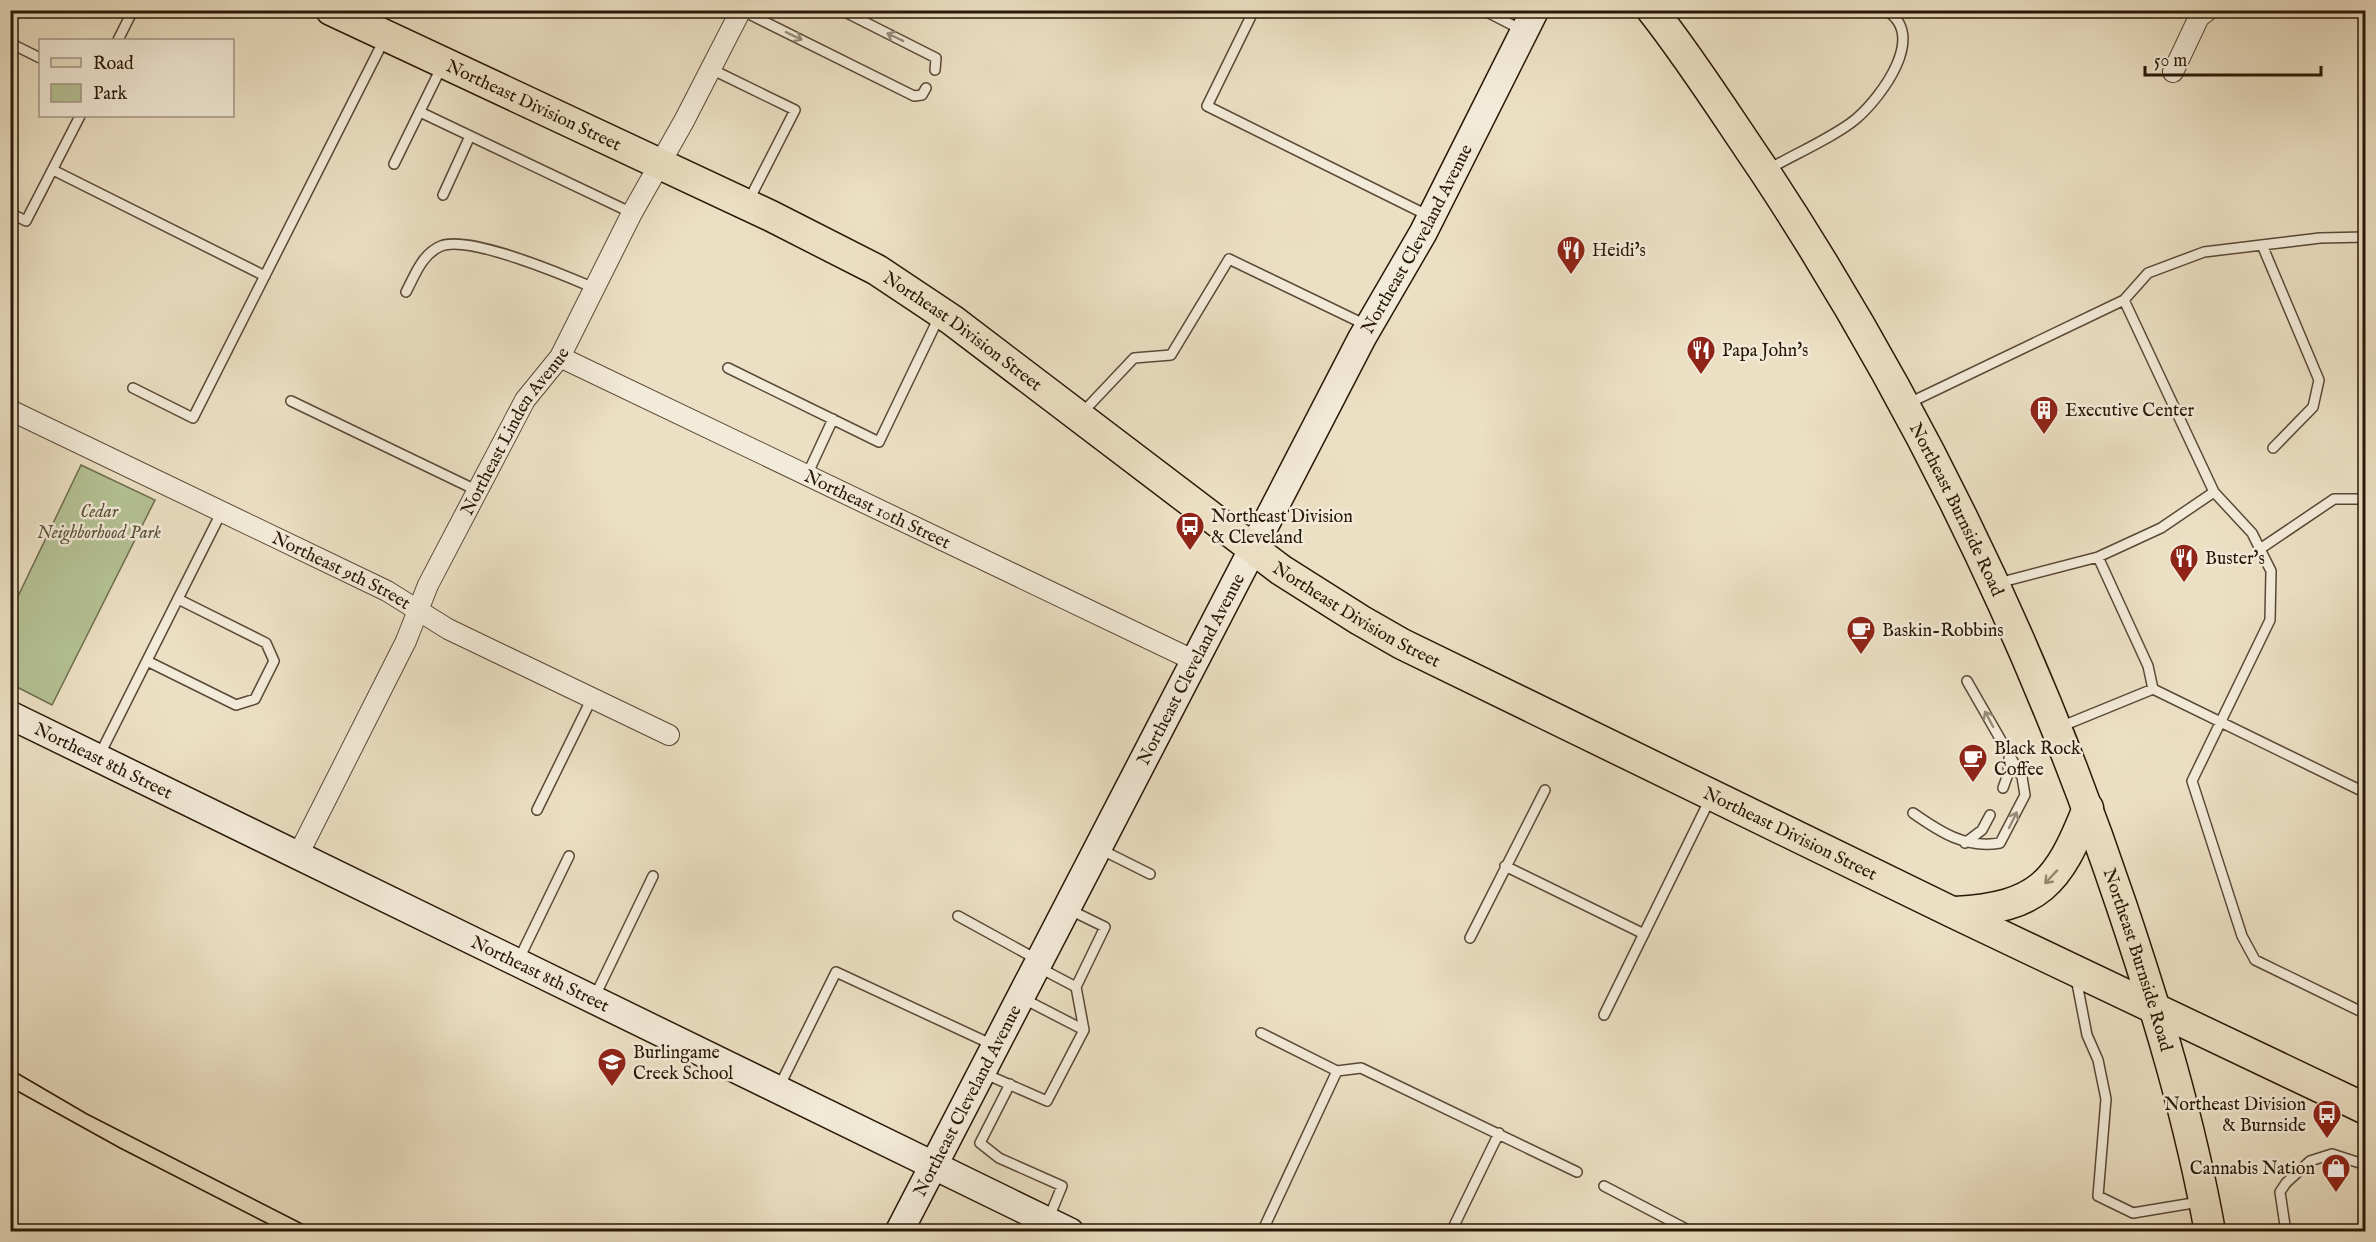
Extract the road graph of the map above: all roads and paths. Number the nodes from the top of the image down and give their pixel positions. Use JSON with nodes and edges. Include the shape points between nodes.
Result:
{"nodes":[{"id":1,"x":133,"y":10,"type":"edge"},
{"id":2,"x":331,"y":10,"type":"edge"},
{"id":3,"x":741,"y":10,"type":"edge"},
{"id":4,"x":841,"y":10,"type":"edge"},
{"id":5,"x":1254,"y":10,"type":"edge"},
{"id":6,"x":1483,"y":10,"type":"edge"},
{"id":7,"x":1652,"y":10,"type":"edge"},
{"id":8,"x":1885,"y":10,"type":"edge"},
{"id":9,"x":2208,"y":10,"type":"edge"},
{"id":10,"x":1530,"y":21,"type":"edge"},
{"id":11,"x":386,"y":36,"type":"junction"},
{"id":12,"x":118,"y":39,"type":"edge"},
{"id":13,"x":10,"y":43,"type":"edge"},
{"id":14,"x":39,"y":58,"type":"edge"},
{"id":15,"x":443,"y":63,"type":"junction"},
{"id":16,"x":711,"y":69,"type":"junction"},
{"id":17,"x":935,"y":70,"type":"dead end"},
{"id":18,"x":2174,"y":72,"type":"dead end"},
{"id":19,"x":926,"y":88,"type":"dead end"},
{"id":20,"x":420,"y":112,"type":"junction"},
{"id":21,"x":80,"y":117,"type":"edge"},
{"id":22,"x":470,"y":136,"type":"junction"},
{"id":23,"x":394,"y":164,"type":"dead end"},
{"id":24,"x":659,"y":164,"type":"junction"},
{"id":25,"x":53,"y":170,"type":"junction"},
{"id":26,"x":1764,"y":171,"type":"junction"},
{"id":27,"x":443,"y":195,"type":"dead end"},
{"id":28,"x":747,"y":205,"type":"junction"},
{"id":29,"x":10,"y":213,"type":"edge"},
{"id":30,"x":632,"y":213,"type":"junction"},
{"id":31,"x":1431,"y":217,"type":"junction"},
{"id":32,"x":2366,"y":237,"type":"edge"},
{"id":33,"x":2262,"y":245,"type":"junction"},
{"id":34,"x":265,"y":276,"type":"junction"},
{"id":35,"x":594,"y":288,"type":"junction"},
{"id":36,"x":406,"y":292,"type":"dead end"},
{"id":37,"x":2124,"y":300,"type":"junction"},
{"id":38,"x":942,"y":312,"type":"junction"},
{"id":39,"x":1368,"y":326,"type":"junction"},
{"id":40,"x":560,"y":357,"type":"junction"},
{"id":41,"x":728,"y":368,"type":"dead end"},
{"id":42,"x":133,"y":388,"type":"dead end"},
{"id":43,"x":291,"y":401,"type":"dead end"},
{"id":44,"x":1905,"y":405,"type":"junction"},
{"id":45,"x":10,"y":410,"type":"edge"},
{"id":46,"x":1079,"y":416,"type":"junction"},
{"id":47,"x":833,"y":419,"type":"junction"},
{"id":48,"x":2273,"y":448,"type":"dead end"},
{"id":49,"x":807,"y":475,"type":"junction"},
{"id":50,"x":478,"y":491,"type":"junction"},
{"id":51,"x":2214,"y":492,"type":"junction"},
{"id":52,"x":2366,"y":498,"type":"edge"},
{"id":53,"x":222,"y":512,"type":"junction"},
{"id":54,"x":1253,"y":548,"type":"junction"},
{"id":55,"x":2260,"y":549,"type":"junction"},
{"id":56,"x":2098,"y":557,"type":"junction"},
{"id":57,"x":1995,"y":584,"type":"junction"},
{"id":58,"x":178,"y":599,"type":"junction"},
{"id":59,"x":418,"y":610,"type":"junction"},
{"id":60,"x":147,"y":661,"type":"junction"},
{"id":61,"x":1195,"y":661,"type":"junction"},
{"id":62,"x":1967,"y":681,"type":"dead end"},
{"id":63,"x":2152,"y":689,"type":"junction"},
{"id":64,"x":592,"y":698,"type":"junction"},
{"id":65,"x":10,"y":715,"type":"edge"},
{"id":66,"x":2222,"y":723,"type":"junction"},
{"id":67,"x":2056,"y":729,"type":"junction"},
{"id":68,"x":669,"y":735,"type":"dead end"},
{"id":69,"x":98,"y":758,"type":"junction"},
{"id":70,"x":2009,"y":758,"type":"junction"},
{"id":71,"x":2003,"y":788,"type":"dead end"},
{"id":72,"x":1545,"y":790,"type":"dead end"},
{"id":73,"x":2366,"y":793,"type":"edge"},
{"id":74,"x":1712,"y":795,"type":"junction"},
{"id":75,"x":2088,"y":808,"type":"junction"},
{"id":76,"x":537,"y":810,"type":"dead end"},
{"id":77,"x":1913,"y":813,"type":"dead end"},
{"id":78,"x":1990,"y":815,"type":"dead end"},
{"id":79,"x":1965,"y":843,"type":"junction"},
{"id":80,"x":1098,"y":848,"type":"junction"},
{"id":81,"x":298,"y":855,"type":"junction"},
{"id":82,"x":569,"y":856,"type":"dead end"},
{"id":83,"x":1505,"y":866,"type":"junction"},
{"id":84,"x":1150,"y":874,"type":"dead end"},
{"id":85,"x":653,"y":876,"type":"dead end"},
{"id":86,"x":1066,"y":909,"type":"junction"},
{"id":87,"x":1953,"y":912,"type":"junction"},
{"id":88,"x":958,"y":916,"type":"dead end"},
{"id":89,"x":1644,"y":934,"type":"junction"},
{"id":90,"x":1470,"y":938,"type":"dead end"},
{"id":91,"x":518,"y":961,"type":"junction"},
{"id":92,"x":1038,"y":963,"type":"junction"},
{"id":93,"x":2074,"y":971,"type":"junction"},
{"id":94,"x":1076,"y":987,"type":"junction"},
{"id":95,"x":1020,"y":997,"type":"junction"},
{"id":96,"x":594,"y":998,"type":"junction"},
{"id":97,"x":2154,"y":1010,"type":"junction"},
{"id":98,"x":2366,"y":1014,"type":"edge"},
{"id":99,"x":1604,"y":1015,"type":"dead end"},
{"id":100,"x":1084,"y":1030,"type":"junction"},
{"id":101,"x":1261,"y":1033,"type":"dead end"},
{"id":102,"x":995,"y":1046,"type":"junction"},
{"id":103,"x":1337,"y":1071,"type":"junction"},
{"id":104,"x":981,"y":1072,"type":"junction"},
{"id":105,"x":1010,"y":1084,"type":"junction"},
{"id":106,"x":778,"y":1088,"type":"junction"},
{"id":107,"x":2366,"y":1109,"type":"edge"},
{"id":108,"x":1499,"y":1133,"type":"junction"},
{"id":109,"x":934,"y":1163,"type":"junction"},
{"id":110,"x":2366,"y":1165,"type":"edge"},
{"id":111,"x":1577,"y":1172,"type":"dead end"},
{"id":112,"x":1604,"y":1186,"type":"dead end"},
{"id":113,"x":2204,"y":1201,"type":"junction"},
{"id":114,"x":1059,"y":1226,"type":"edge"},
{"id":115,"x":899,"y":1232,"type":"edge"},
{"id":116,"x":1262,"y":1232,"type":"edge"},
{"id":117,"x":1451,"y":1232,"type":"edge"},
{"id":118,"x":1692,"y":1232,"type":"edge"},
{"id":119,"x":2210,"y":1232,"type":"edge"},
{"id":120,"x":2286,"y":1232,"type":"edge"}],
"edges":[{"from":1,"to":12,"type":"lane"},
{"from":2,"to":11,"type":"main road","name":"Northeast Division Street"},
{"from":3,"to":16,"type":"street","name":"Northeast Linden Avenue"},
{"from":3,"to":19,"type":"lane","one_way":true,"via":[[914,96],[922,95]]},
{"from":17,"to":4,"type":"lane","one_way":true,"via":[[936,58]]},
{"from":5,"to":31,"type":"lane","via":[[1207,106]]},
{"from":6,"to":10,"type":"lane"},
{"from":7,"to":26,"type":"main road","name":"Northeast Burnside Road"},
{"from":8,"to":26,"type":"lane","via":[[1903,30],[1903,47],[1882,92],[1856,119]]},
{"from":9,"to":18,"type":"street","via":[[2199,17]]},
{"from":10,"to":31,"type":"main road","name":"Northeast Cleveland Avenue"},
{"from":11,"to":15,"type":"main road","name":"Northeast Division Street"},
{"from":11,"to":34,"type":"lane"},
{"from":13,"to":14,"type":"lane"},
{"from":15,"to":20,"type":"lane"},
{"from":15,"to":24,"type":"main road","name":"Northeast Division Street"},
{"from":16,"to":24,"type":"street","name":"Northeast Linden Avenue"},
{"from":16,"to":28,"type":"lane","via":[[795,110]]},
{"from":20,"to":22,"type":"lane"},
{"from":20,"to":23,"type":"lane"},
{"from":21,"to":25,"type":"lane"},
{"from":22,"to":27,"type":"lane"},
{"from":22,"to":30,"type":"lane"},
{"from":24,"to":28,"type":"main road","name":"Northeast Division Street"},
{"from":24,"to":30,"type":"street","name":"Northeast Linden Avenue"},
{"from":25,"to":29,"type":"lane","via":[[26,221]]},
{"from":25,"to":34,"type":"lane"},
{"from":26,"to":44,"type":"main road","name":"Northeast Burnside Road","via":[[1820,258]]},
{"from":28,"to":38,"type":"main road","name":"Northeast Division Street","via":[[877,270]]},
{"from":30,"to":35,"type":"street","name":"Northeast Linden Avenue"},
{"from":31,"to":39,"type":"main road","name":"Northeast Cleveland Avenue"},
{"from":32,"to":33,"type":"lane"},
{"from":33,"to":37,"type":"lane","via":[[2204,252],[2148,273]]},
{"from":33,"to":48,"type":"lane","via":[[2319,380],[2313,407]]},
{"from":34,"to":42,"type":"lane","via":[[193,418]]},
{"from":35,"to":36,"type":"lane","via":[[555,271],[458,243],[430,253]]},
{"from":35,"to":40,"type":"street","name":"Northeast Linden Avenue"},
{"from":37,"to":44,"type":"lane"},
{"from":37,"to":51,"type":"lane"},
{"from":38,"to":46,"type":"main road","name":"Northeast Division Street"},
{"from":38,"to":47,"type":"lane","via":[[879,442]]},
{"from":39,"to":46,"type":"lane","via":[[1229,259],[1171,355],[1134,358]]},
{"from":39,"to":54,"type":"main road","name":"Northeast Cleveland Avenue"},
{"from":40,"to":49,"type":"street","name":"Northeast 10th Street"},
{"from":40,"to":50,"type":"street","name":"Northeast Linden Avenue","via":[[525,400]]},
{"from":41,"to":47,"type":"lane"},
{"from":43,"to":50,"type":"lane"},
{"from":44,"to":57,"type":"main road","name":"Northeast Burnside Road"},
{"from":45,"to":53,"type":"street","name":"Northeast 9th Street"},
{"from":46,"to":54,"type":"main road","name":"Northeast Division Street"},
{"from":47,"to":49,"type":"lane"},
{"from":49,"to":61,"type":"street","name":"Northeast 10th Street"},
{"from":50,"to":59,"type":"street","name":"Northeast Linden Avenue"},
{"from":51,"to":55,"type":"lane","via":[[2252,533]]},
{"from":51,"to":56,"type":"lane","via":[[2161,528]]},
{"from":52,"to":55,"type":"lane","via":[[2334,499]]},
{"from":53,"to":58,"type":"lane"},
{"from":53,"to":59,"type":"street","name":"Northeast 9th Street","via":[[387,591]]},
{"from":54,"to":61,"type":"main road","name":"Northeast Cleveland Avenue"},
{"from":54,"to":74,"type":"main road","name":"Northeast Division Street","via":[[1321,596],[1402,644]]},
{"from":55,"to":66,"type":"lane","via":[[2271,571],[2270,620]]},
{"from":56,"to":57,"type":"lane"},
{"from":56,"to":63,"type":"lane","via":[[2148,666]]},
{"from":57,"to":67,"type":"main road","name":"Northeast Burnside Road"},
{"from":58,"to":60,"type":"lane"},
{"from":58,"to":60,"type":"lane","via":[[266,642],[274,661],[255,699],[236,705]]},
{"from":59,"to":64,"type":"street","name":"Northeast 9th Street","via":[[448,629]]},
{"from":59,"to":81,"type":"street","name":"Northeast Linden Avenue"},
{"from":60,"to":69,"type":"lane"},
{"from":61,"to":80,"type":"main road","name":"Northeast Cleveland Avenue"},
{"from":70,"to":62,"type":"lane","one_way":true},
{"from":63,"to":66,"type":"lane"},
{"from":63,"to":67,"type":"lane"},
{"from":64,"to":68,"type":"street","name":"Northeast 9th Street"},
{"from":64,"to":76,"type":"lane"},
{"from":65,"to":69,"type":"main road","name":"Northeast 8th Street"},
{"from":66,"to":73,"type":"lane"},
{"from":66,"to":98,"type":"lane","via":[[2192,781],[2242,936],[2255,960]]},
{"from":67,"to":75,"type":"main road","name":"Northeast Burnside Road"},
{"from":69,"to":81,"type":"main road","name":"Northeast 8th Street"},
{"from":70,"to":71,"type":"lane"},
{"from":79,"to":70,"type":"lane","one_way":true,"via":[[2000,843],[2011,825],[2025,795],[2022,777]]},
{"from":72,"to":83,"type":"lane"},
{"from":74,"to":87,"type":"main road","name":"Northeast Division Street"},
{"from":74,"to":89,"type":"lane"},
{"from":75,"to":87,"type":"main road","one_way":true,"via":[[2068,855],[2041,888],[2025,900],[2006,906]]},
{"from":75,"to":97,"type":"main road","name":"Northeast Burnside Road"},
{"from":77,"to":79,"type":"lane"},
{"from":78,"to":79,"type":"lane","via":[[1982,830]]},
{"from":80,"to":84,"type":"lane"},
{"from":80,"to":86,"type":"main road","name":"Northeast Cleveland Avenue"},
{"from":81,"to":91,"type":"main road","name":"Northeast 8th Street"},
{"from":82,"to":91,"type":"lane"},
{"from":83,"to":89,"type":"lane"},
{"from":83,"to":90,"type":"lane"},
{"from":85,"to":96,"type":"lane"},
{"from":86,"to":92,"type":"main road","name":"Northeast Cleveland Avenue"},
{"from":86,"to":94,"type":"lane","via":[[1105,927]]},
{"from":87,"to":93,"type":"main road","name":"Northeast Division Street"},
{"from":88,"to":92,"type":"lane"},
{"from":89,"to":99,"type":"lane"},
{"from":91,"to":96,"type":"main road","name":"Northeast 8th Street"},
{"from":92,"to":94,"type":"lane"},
{"from":92,"to":95,"type":"main road","name":"Northeast Cleveland Avenue"},
{"from":93,"to":97,"type":"main road","name":"Northeast Division Street"},
{"from":93,"to":113,"type":"lane","via":[[2106,1099],[2098,1196],[2133,1212]]},
{"from":94,"to":100,"type":"lane"},
{"from":95,"to":100,"type":"lane"},
{"from":95,"to":102,"type":"main road","name":"Northeast Cleveland Avenue"},
{"from":96,"to":106,"type":"main road","name":"Northeast 8th Street"},
{"from":97,"to":107,"type":"main road","name":"Northeast Division Street"},
{"from":97,"to":113,"type":"main road","name":"Northeast Burnside Road"},
{"from":100,"to":105,"type":"lane","via":[[1047,1101]]},
{"from":101,"to":103,"type":"lane"},
{"from":102,"to":104,"type":"main road","name":"Northeast Cleveland Avenue"},
{"from":102,"to":106,"type":"lane","via":[[836,972]]},
{"from":103,"to":108,"type":"lane","via":[[1361,1068]]},
{"from":103,"to":116,"type":"lane"},
{"from":104,"to":105,"type":"lane"},
{"from":104,"to":109,"type":"main road","name":"Northeast Cleveland Avenue"},
{"from":105,"to":114,"type":"lane","via":[[980,1143],[999,1158],[1062,1186]]},
{"from":106,"to":109,"type":"main road","name":"Northeast 8th Street"},
{"from":108,"to":111,"type":"lane"},
{"from":108,"to":117,"type":"lane"},
{"from":109,"to":114,"type":"main road","name":"Northeast 8th Street"},
{"from":109,"to":115,"type":"main road","name":"Northeast Cleveland Avenue"},
{"from":110,"to":120,"type":"lane","via":[[2332,1154],[2310,1161],[2280,1192]]},
{"from":112,"to":118,"type":"lane"},
{"from":113,"to":119,"type":"main road","name":"Northeast Burnside Road"}]}
